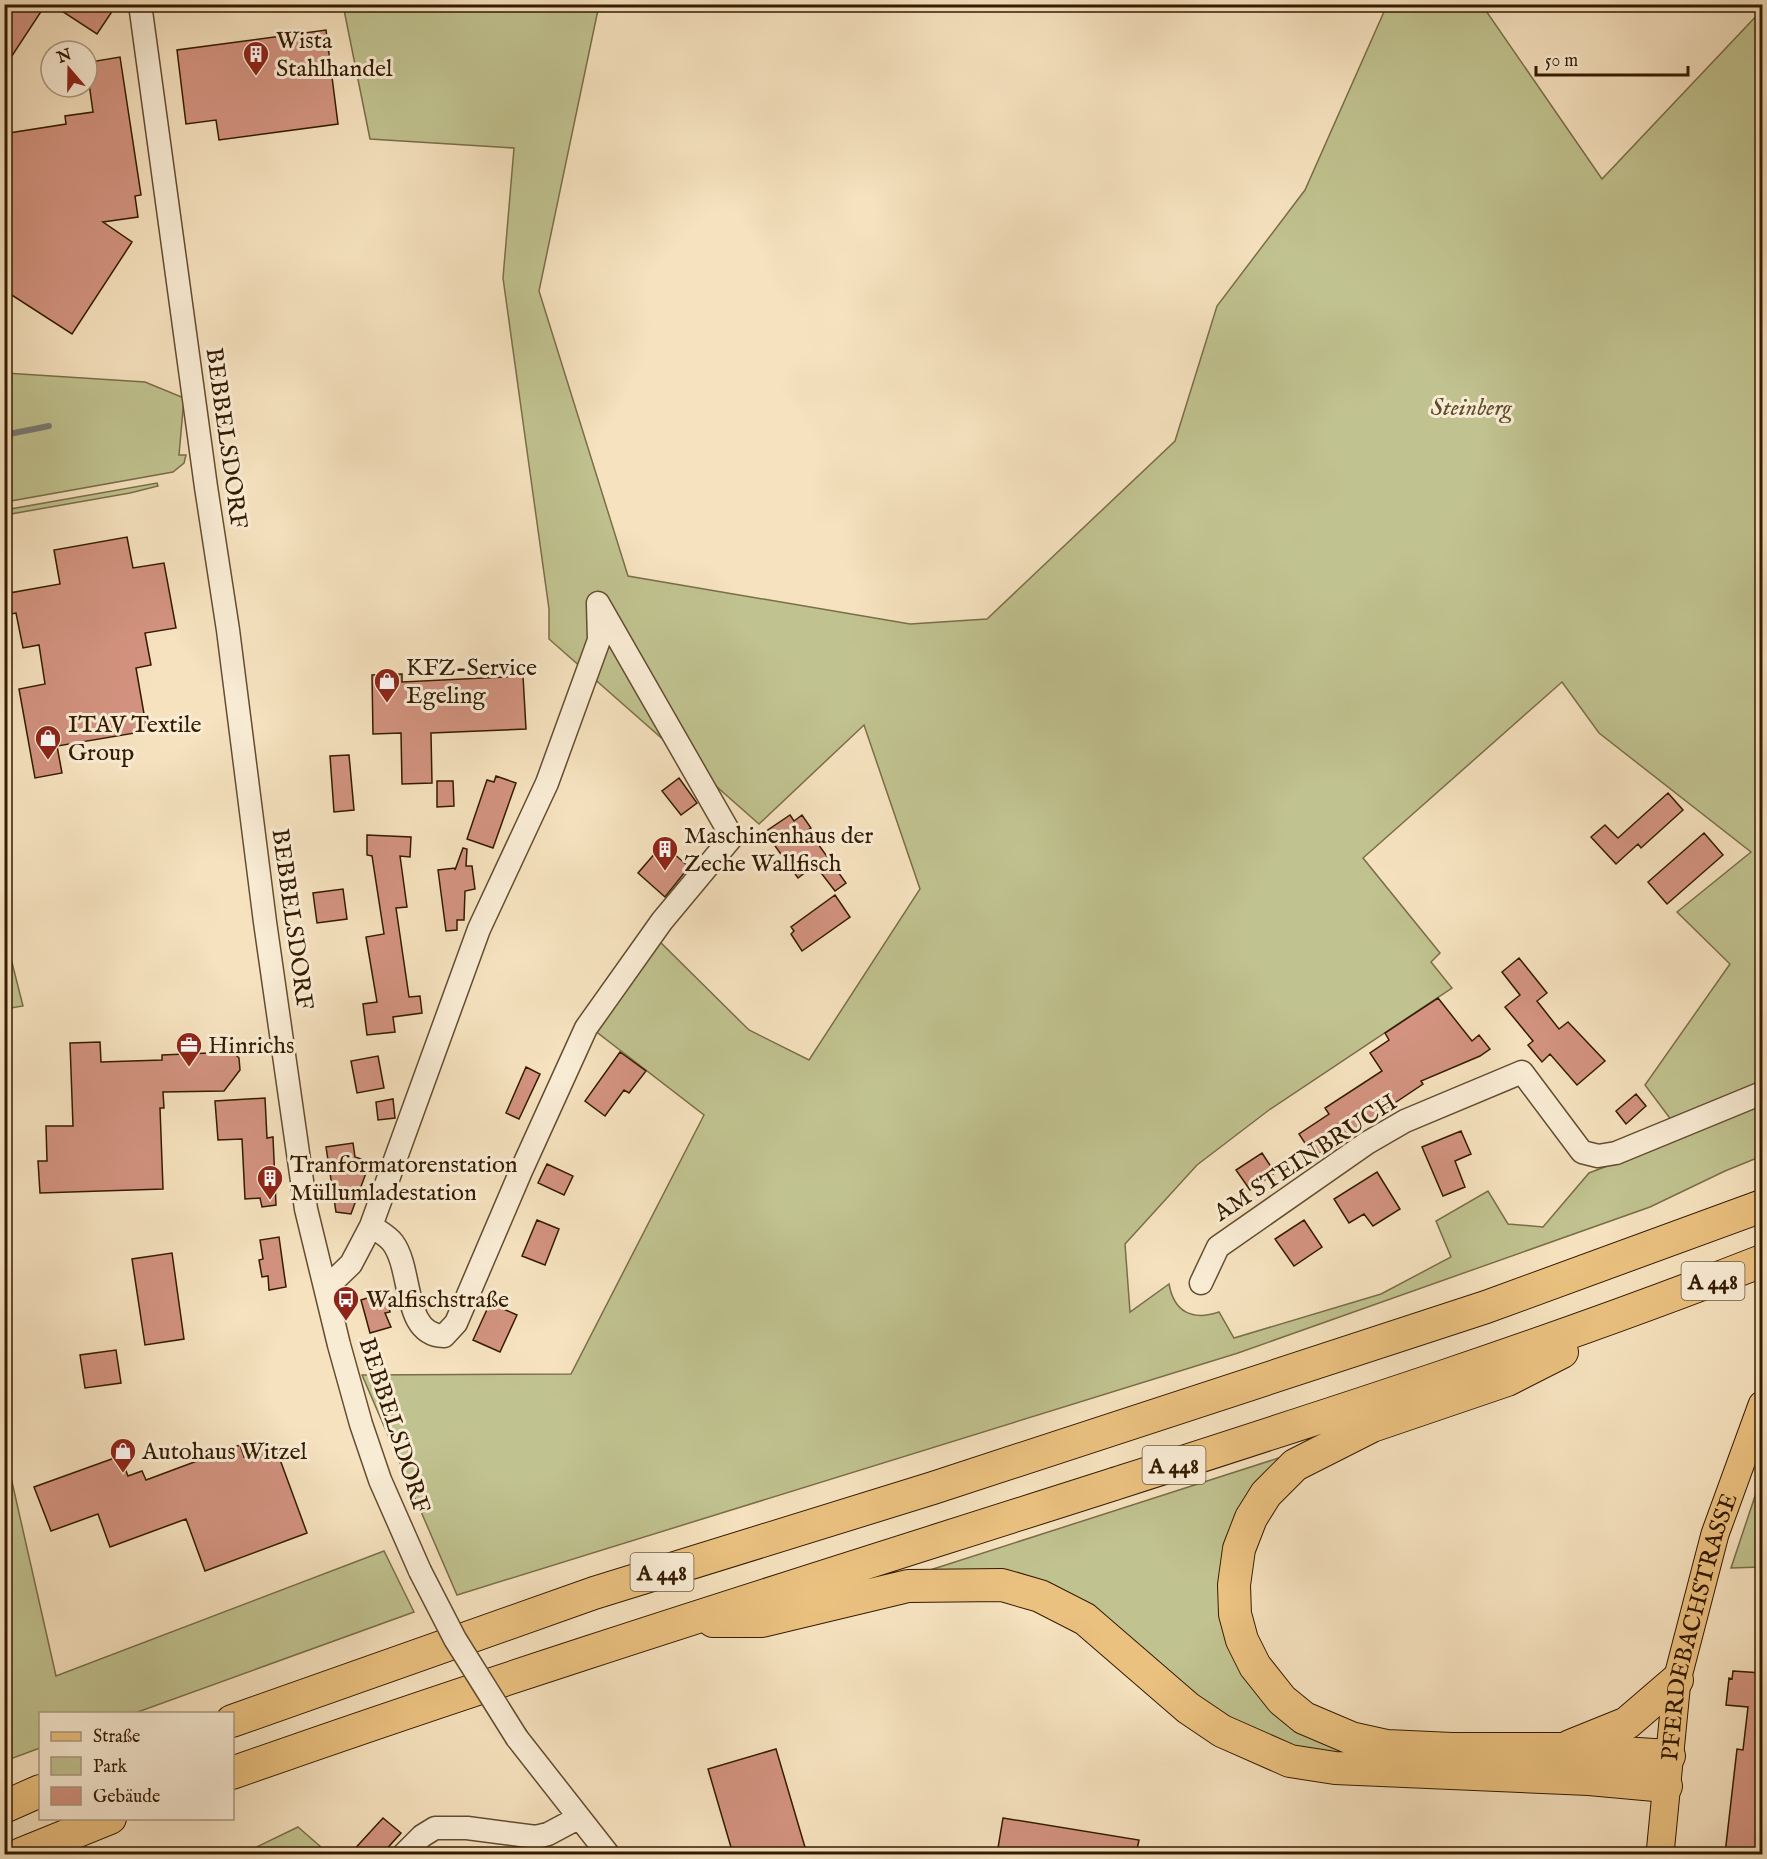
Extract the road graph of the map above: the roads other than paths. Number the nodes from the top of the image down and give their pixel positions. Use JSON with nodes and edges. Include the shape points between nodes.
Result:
{"nodes":[{"id":1,"x":140,"y":4,"type":"edge"},
{"id":2,"x":1762,"y":1094,"type":"edge"},
{"id":3,"x":1762,"y":1206,"type":"edge"},
{"id":4,"x":370,"y":1226,"type":"junction"},
{"id":5,"x":1762,"y":1262,"type":"edge"},
{"id":6,"x":1201,"y":1284,"type":"dead end"},
{"id":7,"x":326,"y":1288,"type":"junction"},
{"id":8,"x":1664,"y":1300,"type":"junction"},
{"id":9,"x":1762,"y":1405,"type":"edge"},
{"id":10,"x":682,"y":1622,"type":"junction"},
{"id":11,"x":1677,"y":1680,"type":"junction"},
{"id":12,"x":234,"y":1720,"type":"edge"},
{"id":13,"x":1561,"y":1749,"type":"junction"},
{"id":14,"x":1668,"y":1771,"type":"junction"},
{"id":15,"x":234,"y":1772,"type":"edge"},
{"id":16,"x":39,"y":1791,"type":"edge"},
{"id":17,"x":4,"y":1807,"type":"edge"},
{"id":18,"x":578,"y":1818,"type":"junction"},
{"id":19,"x":105,"y":1820,"type":"edge"},
{"id":20,"x":21,"y":1854,"type":"edge"},
{"id":21,"x":404,"y":1854,"type":"edge"},
{"id":22,"x":608,"y":1854,"type":"edge"},
{"id":23,"x":1660,"y":1854,"type":"edge"}],
"edges":[{"from":1,"to":7,"type":"street","name":"BEBBELSDORF","via":[[306,1209]]},
{"from":2,"to":6,"type":"street","name":"AM STEINBRUCH","via":[[1616,1154],[1598,1156],[1582,1152],[1522,1072],[1405,1121],[1368,1143],[1218,1247]]},
{"from":3,"to":12,"type":"highway","number":"A 448","via":[[1486,1307],[933,1488],[594,1593]]},
{"from":4,"to":4,"type":"street","via":[[479,929],[547,783],[599,640],[598,603],[732,837],[662,921],[586,1028],[456,1323],[444,1336],[434,1336],[423,1329],[412,1306],[404,1263],[393,1242]]},
{"from":4,"to":7,"type":"street","via":[[351,1264]]},
{"from":5,"to":8,"type":"highway","number":"A 448"},
{"from":7,"to":18,"type":"street","name":"BEBBELSDORF","bridge":true,"via":[[364,1435],[420,1571],[455,1639],[517,1737]]},
{"from":8,"to":10,"type":"highway","number":"A 448","via":[[1352,1408]]},
{"from":8,"to":13,"type":"highway","via":[[1507,1380],[1372,1426],[1295,1465],[1266,1494],[1239,1549],[1234,1585],[1235,1614],[1242,1640],[1269,1686],[1304,1718],[1351,1738],[1387,1746]]},
{"from":9,"to":11,"type":"main road","name":"PFERDEBACHSTRASSE","via":[[1715,1534]]},
{"from":10,"to":14,"type":"highway","via":[[762,1621],[908,1586],[1002,1585],[1040,1596],[1085,1619],[1188,1708],[1222,1731],[1290,1761],[1335,1768],[1589,1779]]},
{"from":10,"to":15,"type":"highway","number":"A 448"},
{"from":11,"to":13,"type":"highway","via":[[1627,1723]]},
{"from":11,"to":14,"type":"main road","name":"PFERDEBACHSTRASSE"},
{"from":13,"to":14,"type":"highway"},
{"from":14,"to":23,"type":"main road","name":"PFERDEBACHSTRASSE"},
{"from":16,"to":17,"type":"highway"},
{"from":18,"to":21,"type":"street","via":[[536,1837],[435,1828]]},
{"from":18,"to":22,"type":"street","name":"BEBBELSDORF"},
{"from":19,"to":20,"type":"highway"}]}
